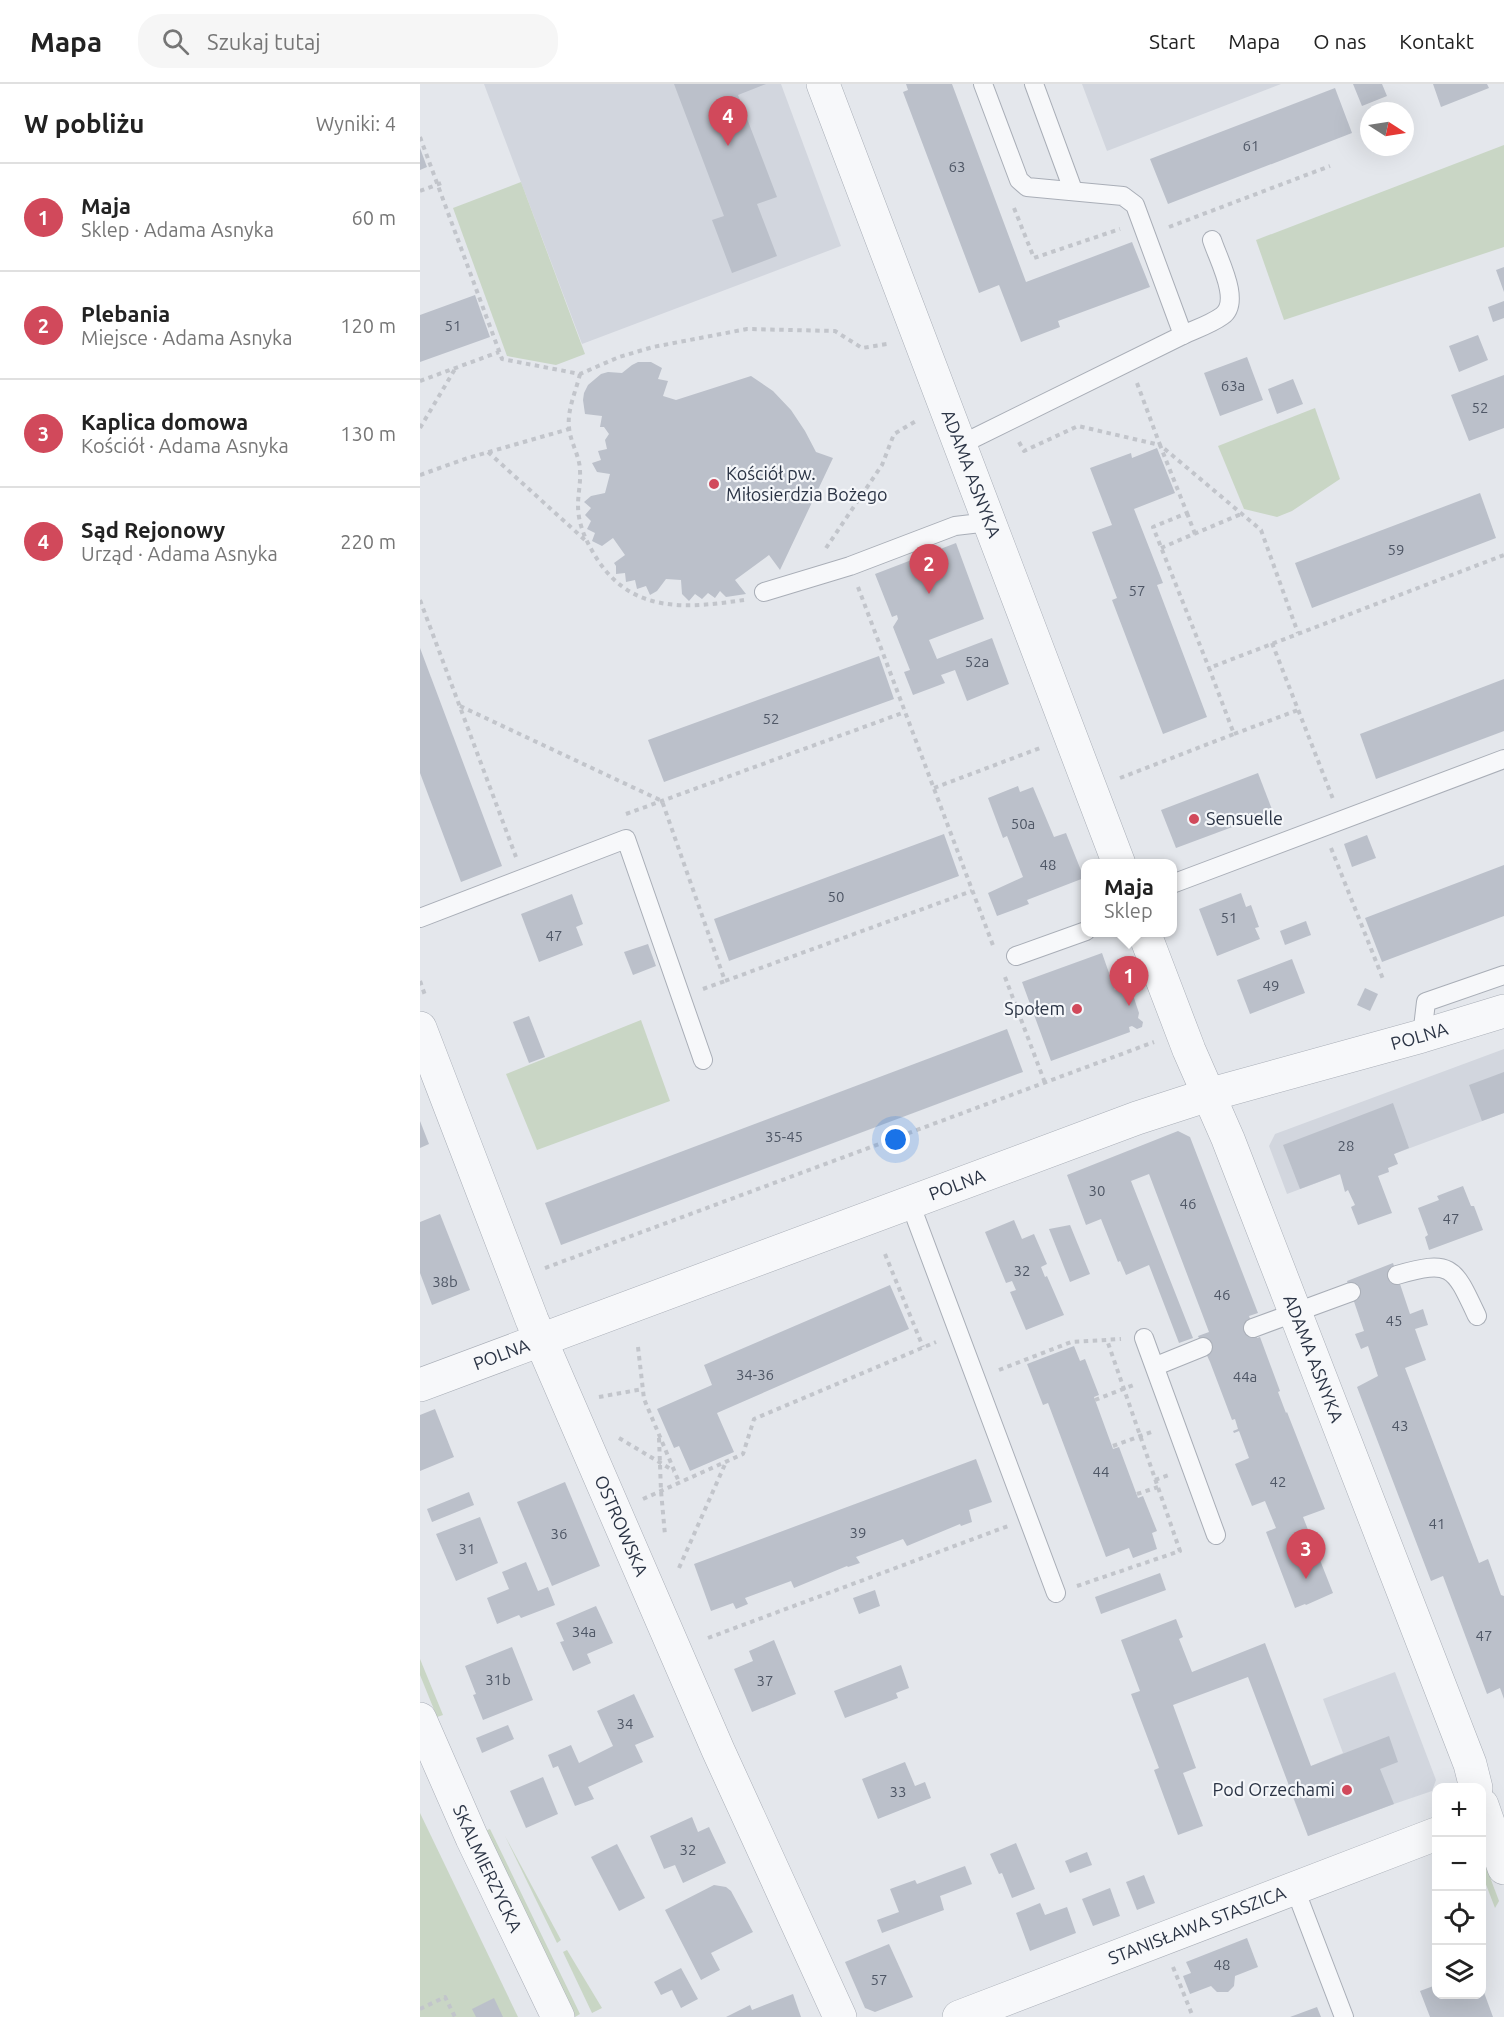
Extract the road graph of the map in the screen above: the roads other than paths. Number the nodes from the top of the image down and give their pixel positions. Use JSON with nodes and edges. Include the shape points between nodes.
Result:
{"nodes":[{"id":1,"x":823,"y":84,"type":"edge"},
{"id":2,"x":983,"y":84,"type":"edge"},
{"id":3,"x":1034,"y":84,"type":"edge"},
{"id":4,"x":1073,"y":190,"type":"junction"},
{"id":5,"x":1212,"y":240,"type":"dead end"},
{"id":6,"x":1184,"y":335,"type":"junction"},
{"id":7,"x":960,"y":445,"type":"junction"},
{"id":8,"x":989,"y":522,"type":"junction"},
{"id":9,"x":764,"y":592,"type":"road end"},
{"id":10,"x":1504,"y":759,"type":"edge"},
{"id":11,"x":1117,"y":859,"type":"edge"},
{"id":12,"x":1177,"y":883,"type":"edge"},
{"id":13,"x":420,"y":918,"type":"edge"},
{"id":14,"x":1081,"y":933,"type":"edge"},
{"id":15,"x":1146,"y":937,"type":"edge"},
{"id":16,"x":1016,"y":956,"type":"dead end"},
{"id":17,"x":1504,"y":975,"type":"edge"},
{"id":18,"x":1504,"y":1011,"type":"edge"},
{"id":19,"x":420,"y":1028,"type":"edge"},
{"id":20,"x":1422,"y":1036,"type":"junction"},
{"id":21,"x":703,"y":1060,"type":"dead end"},
{"id":22,"x":1208,"y":1095,"type":"junction"},
{"id":23,"x":910,"y":1203,"type":"junction"},
{"id":24,"x":1397,"y":1275,"type":"dead end"},
{"id":25,"x":1350,"y":1292,"type":"dead end"},
{"id":26,"x":1295,"y":1312,"type":"junction"},
{"id":27,"x":1477,"y":1316,"type":"dead end"},
{"id":28,"x":1253,"y":1328,"type":"dead end"},
{"id":29,"x":1144,"y":1338,"type":"road end"},
{"id":30,"x":541,"y":1340,"type":"junction"},
{"id":31,"x":1203,"y":1347,"type":"dead end"},
{"id":32,"x":1157,"y":1370,"type":"junction"},
{"id":33,"x":420,"y":1385,"type":"edge"},
{"id":34,"x":1216,"y":1535,"type":"dead end"},
{"id":35,"x":1056,"y":1593,"type":"road end"},
{"id":36,"x":420,"y":1719,"type":"edge"},
{"id":37,"x":1477,"y":1783,"type":"edge"},
{"id":38,"x":1486,"y":1807,"type":"edge"},
{"id":39,"x":1432,"y":1836,"type":"edge"},
{"id":40,"x":1504,"y":1868,"type":"edge"},
{"id":41,"x":1295,"y":1889,"type":"junction"},
{"id":42,"x":556,"y":2016,"type":"edge"},
{"id":43,"x":840,"y":2017,"type":"edge"},
{"id":44,"x":959,"y":2017,"type":"edge"},
{"id":45,"x":1344,"y":2017,"type":"edge"}],
"edges":[{"from":1,"to":7,"type":"street","name":"ADAMA ASNYKA"},
{"from":2,"to":4,"type":"lane","via":[[1019,180],[1027,187]]},
{"from":3,"to":4,"type":"lane"},
{"from":4,"to":6,"type":"lane","via":[[1123,196],[1135,205]]},
{"from":5,"to":6,"type":"lane","via":[[1232,295],[1231,307],[1224,315]]},
{"from":6,"to":7,"type":"lane"},
{"from":7,"to":8,"type":"street","name":"ADAMA ASNYKA"},
{"from":8,"to":9,"type":"lane","via":[[955,526],[850,566]]},
{"from":8,"to":11,"type":"street","name":"ADAMA ASNYKA"},
{"from":10,"to":12,"type":"lane"},
{"from":13,"to":21,"type":"lane","via":[[626,839]]},
{"from":14,"to":16,"type":"lane"},
{"from":15,"to":22,"type":"street","name":"ADAMA ASNYKA"},
{"from":17,"to":20,"type":"lane","via":[[1426,1002]]},
{"from":18,"to":20,"type":"street","name":"POLNA"},
{"from":19,"to":30,"type":"street","name":"OSTROWSKA"},
{"from":20,"to":22,"type":"street","name":"POLNA"},
{"from":22,"to":23,"type":"street","name":"POLNA"},
{"from":22,"to":26,"type":"street","name":"ADAMA ASNYKA"},
{"from":23,"to":30,"type":"street","name":"POLNA"},
{"from":23,"to":35,"type":"lane"},
{"from":24,"to":27,"type":"lane","via":[[1424,1267],[1451,1271],[1460,1280]]},
{"from":25,"to":26,"type":"lane"},
{"from":26,"to":28,"type":"lane"},
{"from":26,"to":37,"type":"street","name":"ADAMA ASNYKA"},
{"from":29,"to":32,"type":"lane"},
{"from":30,"to":33,"type":"street","name":"POLNA"},
{"from":30,"to":43,"type":"street","name":"OSTROWSKA","via":[[718,1750]]},
{"from":31,"to":32,"type":"lane"},
{"from":32,"to":34,"type":"lane"},
{"from":36,"to":42,"type":"street","name":"SKALMIERZYCKA"},
{"from":38,"to":40,"type":"street","name":"ADAMA ASNYKA"},
{"from":39,"to":41,"type":"street","name":"STANISŁAWA STASZICA"},
{"from":41,"to":44,"type":"street","name":"STANISŁAWA STASZICA"},
{"from":41,"to":45,"type":"lane"}]}
